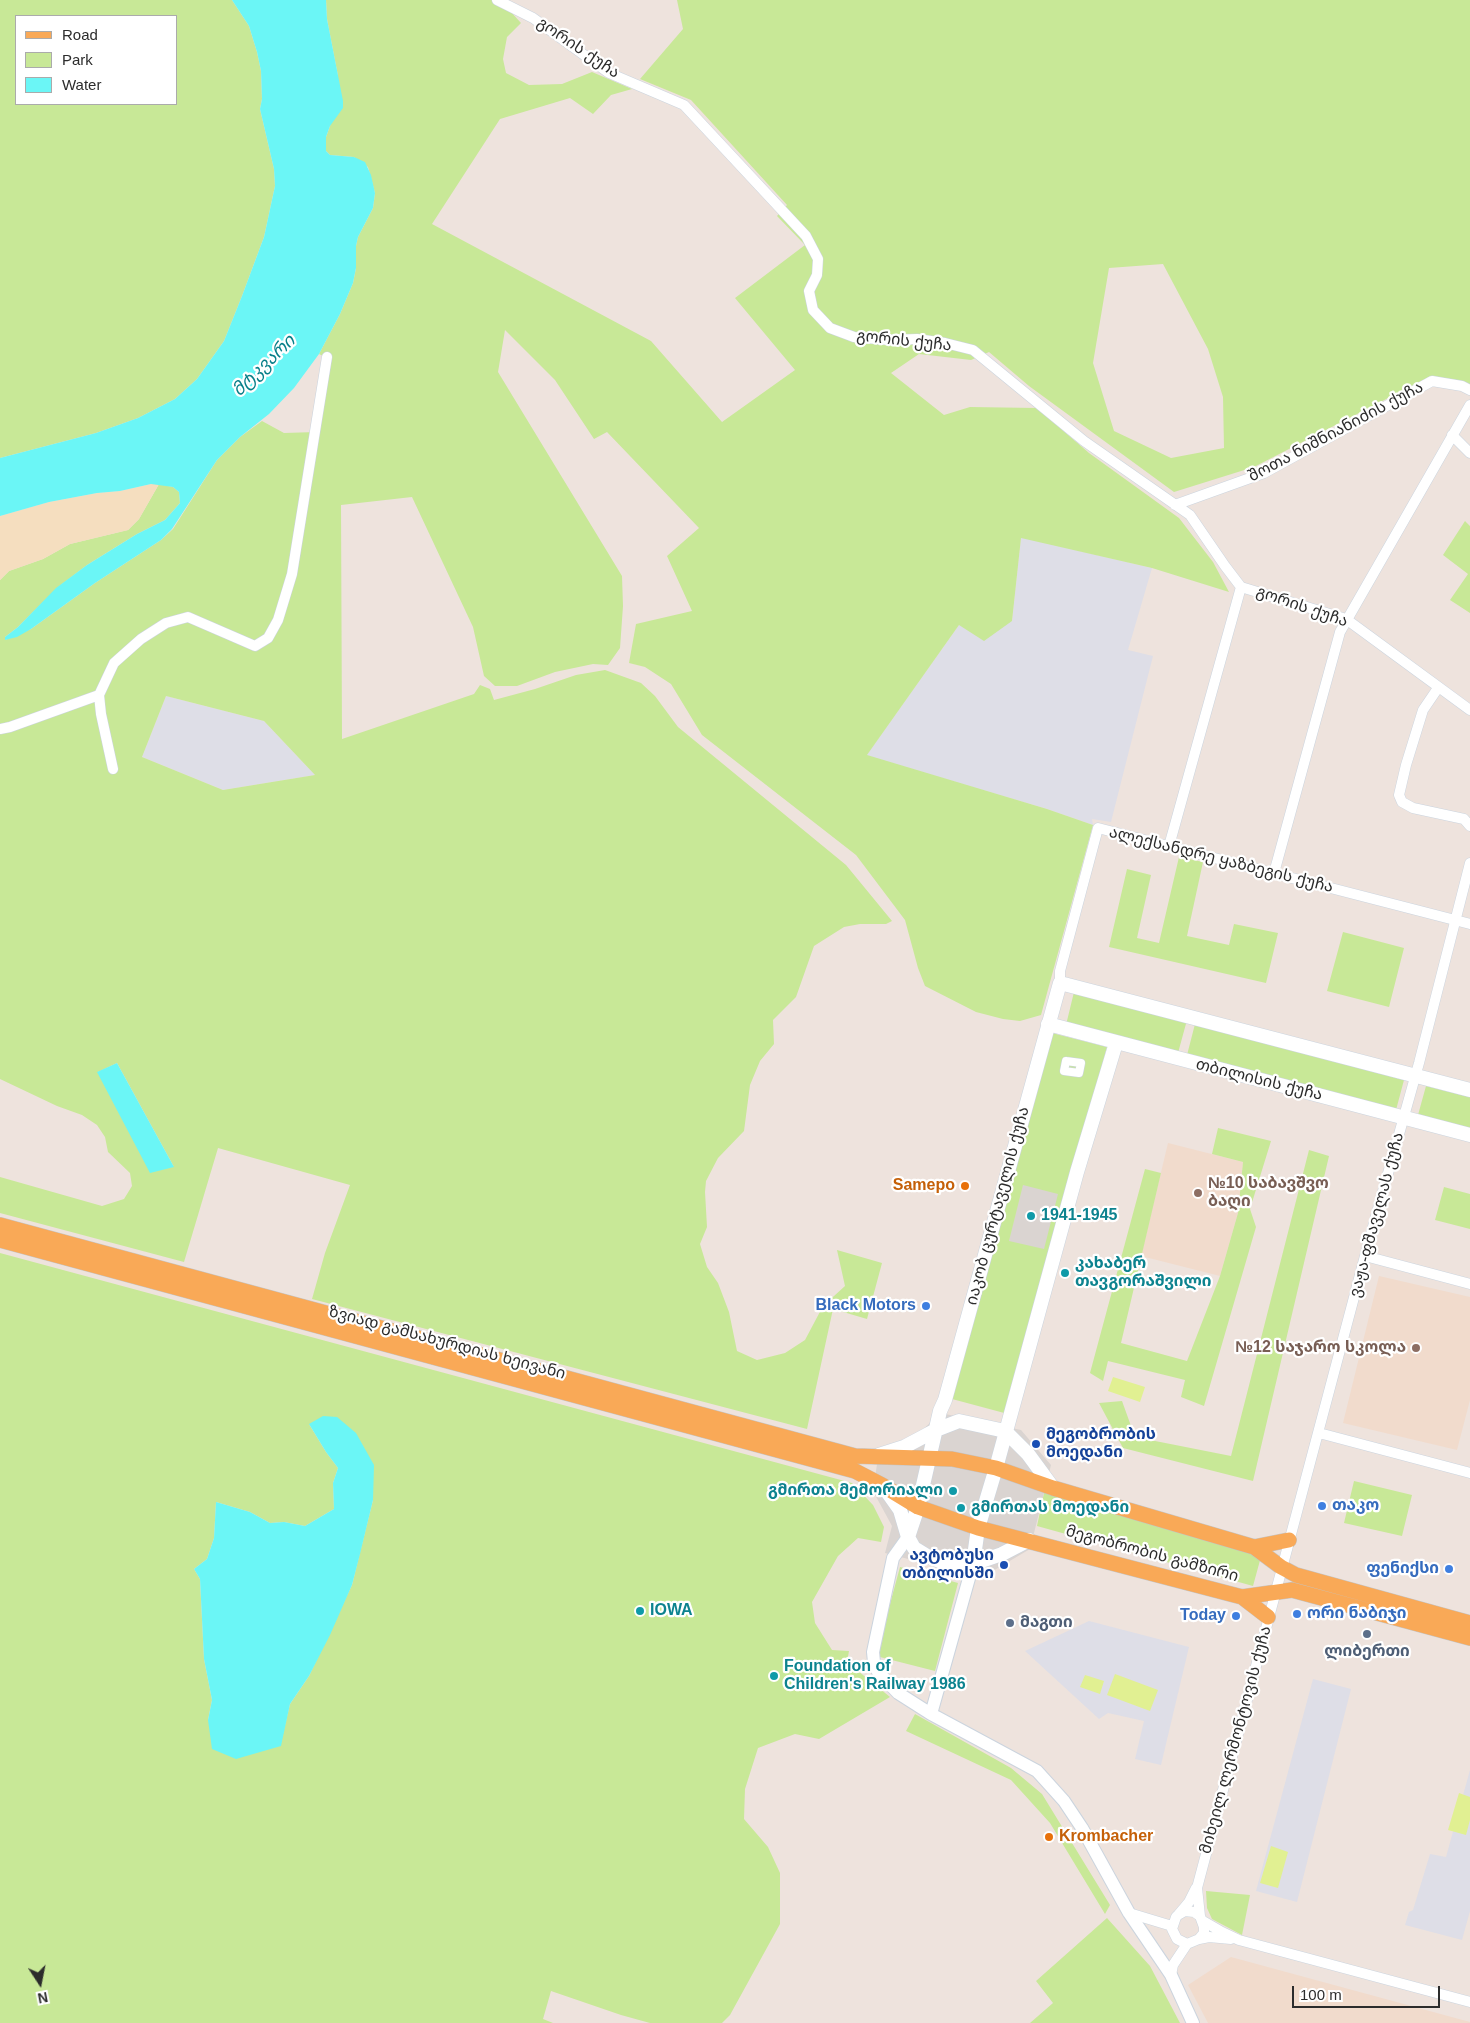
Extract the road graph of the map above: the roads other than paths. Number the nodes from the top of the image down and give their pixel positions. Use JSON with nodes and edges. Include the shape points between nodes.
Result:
{"nodes":[{"id":1,"x":497,"y":0,"type":"edge"},
{"id":2,"x":328,"y":357,"type":"dead end"},
{"id":3,"x":1470,"y":390,"type":"edge"},
{"id":4,"x":1470,"y":405,"type":"edge"},
{"id":5,"x":1452,"y":435,"type":"junction"},
{"id":6,"x":1470,"y":453,"type":"edge"},
{"id":7,"x":1175,"y":505,"type":"junction"},
{"id":8,"x":1241,"y":587,"type":"junction"},
{"id":9,"x":1346,"y":619,"type":"junction"},
{"id":10,"x":1438,"y":688,"type":"junction"},
{"id":11,"x":99,"y":695,"type":"junction"},
{"id":12,"x":1470,"y":710,"type":"edge"},
{"id":13,"x":0,"y":729,"type":"edge"},
{"id":14,"x":113,"y":769,"type":"dead end"},
{"id":15,"x":1470,"y":826,"type":"edge"},
{"id":16,"x":1169,"y":846,"type":"junction"},
{"id":17,"x":1470,"y":863,"type":"edge"},
{"id":18,"x":1274,"y":874,"type":"junction"},
{"id":19,"x":1457,"y":920,"type":"junction"},
{"id":20,"x":1470,"y":924,"type":"edge"},
{"id":21,"x":1060,"y":983,"type":"junction"},
{"id":22,"x":1048,"y":1024,"type":"junction"},
{"id":23,"x":1116,"y":1043,"type":"junction"},
{"id":24,"x":1414,"y":1076,"type":"junction"},
{"id":25,"x":1470,"y":1090,"type":"edge"},
{"id":26,"x":1403,"y":1117,"type":"junction"},
{"id":27,"x":1470,"y":1135,"type":"edge"},
{"id":28,"x":0,"y":1225,"type":"edge"},
{"id":29,"x":0,"y":1240,"type":"edge"},
{"id":30,"x":1365,"y":1256,"type":"junction"},
{"id":31,"x":1470,"y":1284,"type":"edge"},
{"id":32,"x":393,"y":1339,"type":"junction"},
{"id":33,"x":440,"y":1352,"type":"junction"},
{"id":34,"x":936,"y":1430,"type":"junction"},
{"id":35,"x":1005,"y":1431,"type":"junction"},
{"id":36,"x":1319,"y":1433,"type":"junction"},
{"id":37,"x":872,"y":1457,"type":"junction"},
{"id":38,"x":930,"y":1458,"type":"junction"},
{"id":39,"x":996,"y":1468,"type":"junction"},
{"id":40,"x":1470,"y":1472,"type":"edge"},
{"id":41,"x":882,"y":1485,"type":"junction"},
{"id":42,"x":1053,"y":1488,"type":"junction"},
{"id":43,"x":918,"y":1507,"type":"junction"},
{"id":44,"x":978,"y":1528,"type":"junction"},
{"id":45,"x":908,"y":1537,"type":"junction"},
{"id":46,"x":1029,"y":1540,"type":"junction"},
{"id":47,"x":1289,"y":1540,"type":"junction"},
{"id":48,"x":1254,"y":1547,"type":"junction"},
{"id":49,"x":973,"y":1564,"type":"junction"},
{"id":50,"x":1281,"y":1567,"type":"junction"},
{"id":51,"x":1275,"y":1592,"type":"junction"},
{"id":52,"x":1242,"y":1597,"type":"junction"},
{"id":53,"x":1268,"y":1617,"type":"junction"},
{"id":54,"x":1470,"y":1623,"type":"edge"},
{"id":55,"x":1470,"y":1638,"type":"edge"},
{"id":56,"x":931,"y":1714,"type":"junction"},
{"id":57,"x":1197,"y":1888,"type":"junction"},
{"id":58,"x":1129,"y":1913,"type":"junction"},
{"id":59,"x":1178,"y":1915,"type":"junction"},
{"id":60,"x":1202,"y":1918,"type":"junction"},
{"id":61,"x":1172,"y":1926,"type":"junction"},
{"id":62,"x":1200,"y":1939,"type":"junction"},
{"id":63,"x":1239,"y":1940,"type":"junction"},
{"id":64,"x":1187,"y":1944,"type":"junction"},
{"id":65,"x":1170,"y":1975,"type":"junction"},
{"id":66,"x":1470,"y":2002,"type":"edge"},
{"id":67,"x":1193,"y":2023,"type":"edge"}],
"edges":[{"from":1,"to":7,"type":"street","name":"გორის ქუჩა","via":[[533,18],[609,73],[684,105],[806,236],[818,260],[817,275],[809,291],[813,310],[830,328],[854,337],[917,339],[973,350],[1084,441]]},
{"from":2,"to":11,"type":"street","via":[[292,574],[278,620],[268,638],[255,646],[188,617],[166,623],[141,639],[114,664]]},
{"from":3,"to":7,"type":"street","name":"შოთა ნიშნიანიძის ქუჩა","via":[[1432,381],[1264,473]]},
{"from":4,"to":5,"type":"street"},
{"from":5,"to":6,"type":"street"},
{"from":5,"to":9,"type":"street"},
{"from":7,"to":8,"type":"street","name":"გორის ქუჩა","via":[[1190,514]]},
{"from":8,"to":9,"type":"street","name":"გორის ქუჩა"},
{"from":8,"to":16,"type":"street"},
{"from":9,"to":10,"type":"street","name":"გორის ქუჩა"},
{"from":9,"to":18,"type":"street"},
{"from":10,"to":12,"type":"street","name":"გორის ქუჩა"},
{"from":10,"to":15,"type":"street","via":[[1423,710],[1399,795],[1402,802],[1413,808],[1464,819]]},
{"from":11,"to":13,"type":"street"},
{"from":11,"to":14,"type":"street"},
{"from":16,"to":18,"type":"street","name":"ალექსანდრე ყაზბეგის ქუჩა"},
{"from":16,"to":21,"type":"street","name":"ალექსანდრე ყაზბეგის ქუჩა","via":[[1098,828],[1060,971]]},
{"from":17,"to":19,"type":"street","name":"ვაჟა-ფშაველას ქუჩა"},
{"from":18,"to":19,"type":"street","name":"ალექსანდრე ყაზბეგის ქუჩა"},
{"from":19,"to":20,"type":"street","name":"ალექსანდრე ყაზბეგის ქუჩა"},
{"from":19,"to":24,"type":"street","name":"ვაჟა-ფშაველას ქუჩა"},
{"from":21,"to":22,"type":"main road","name":"იაკობ ცურტაველის ქუჩა"},
{"from":21,"to":24,"type":"main road"},
{"from":22,"to":23,"type":"main road","name":"თბილისის ქუჩა"},
{"from":22,"to":34,"type":"main road","name":"იაკობ ცურტაველის ქუჩა"},
{"from":23,"to":26,"type":"main road","name":"თბილისის ქუჩა"},
{"from":23,"to":35,"type":"main road"},
{"from":24,"to":25,"type":"main road"},
{"from":24,"to":26,"type":"street","name":"ვაჟა-ფშაველას ქუჩა"},
{"from":26,"to":27,"type":"main road","name":"თბილისის ქუჩა"},
{"from":26,"to":30,"type":"street","name":"ვაჟა-ფშაველას ქუჩა"},
{"from":28,"to":32,"type":"main road","name":"ზვიად გამსახურდიას ხეივანი"},
{"from":29,"to":32,"type":"main road","name":"ზვიად გამსახურდიას ხეივანი"},
{"from":30,"to":31,"type":"street"},
{"from":30,"to":36,"type":"street","name":"ვაჟა-ფშაველას ქუჩა"},
{"from":32,"to":33,"type":"main road","name":"ზვიად გამსახურდიას ხეივანი"},
{"from":33,"to":37,"type":"main road","name":"ზვიად გამსახურდიას ხეივანი","via":[[855,1456]]},
{"from":33,"to":41,"type":"main road","name":"ზვიად გამსახურდიას ხეივანი","via":[[855,1471]]},
{"from":34,"to":35,"type":"main road","via":[[959,1421]]},
{"from":34,"to":37,"type":"main road","via":[[904,1447]]},
{"from":34,"to":38,"type":"main road"},
{"from":35,"to":39,"type":"main road"},
{"from":35,"to":42,"type":"main road","via":[[1028,1454]]},
{"from":36,"to":40,"type":"street"},
{"from":36,"to":47,"type":"street","name":"ვაჟა-ფშაველას ქუჩა"},
{"from":37,"to":38,"type":"main road"},
{"from":38,"to":39,"type":"main road","via":[[972,1461]]},
{"from":38,"to":43,"type":"main road"},
{"from":39,"to":42,"type":"main road"},
{"from":39,"to":44,"type":"main road"},
{"from":41,"to":43,"type":"main road"},
{"from":41,"to":45,"type":"main road","via":[[900,1510]]},
{"from":42,"to":48,"type":"main road","name":"მეგობრობის გამზირი"},
{"from":43,"to":44,"type":"main road"},
{"from":43,"to":45,"type":"main road"},
{"from":44,"to":46,"type":"main road"},
{"from":44,"to":49,"type":"main road"},
{"from":45,"to":49,"type":"main road","via":[[914,1548],[927,1556],[950,1563]]},
{"from":45,"to":56,"type":"street","via":[[893,1558],[874,1662],[878,1672],[898,1693]]},
{"from":46,"to":49,"type":"main road"},
{"from":46,"to":52,"type":"main road","name":"მეგობრობის გამზირი"},
{"from":47,"to":48,"type":"main road"},
{"from":47,"to":50,"type":"street","name":"ვაჟა-ფშაველას ქუჩა"},
{"from":48,"to":50,"type":"main road","name":"მეგობრობის გამზირი"},
{"from":49,"to":56,"type":"street"},
{"from":50,"to":51,"type":"street","name":"მიხეილ ლერმონტოვის ქუჩა"},
{"from":50,"to":54,"type":"main road","name":"მეგობრობის გამზირი","via":[[1296,1576]]},
{"from":51,"to":52,"type":"main road","name":"მეგობრობის გამზირი"},
{"from":51,"to":53,"type":"street","name":"მიხეილ ლერმონტოვის ქუჩა"},
{"from":51,"to":55,"type":"main road","name":"მეგობრობის გამზირი","via":[[1292,1590]]},
{"from":52,"to":53,"type":"main road"},
{"from":53,"to":57,"type":"street","name":"მიხეილ ლერმონტოვის ქუჩა"},
{"from":56,"to":58,"type":"street","via":[[1036,1771],[1064,1801],[1082,1828]]},
{"from":57,"to":59,"type":"street","name":"მიხეილ ლერმონტოვის ქუჩა"},
{"from":57,"to":60,"type":"street","name":"მიხეილ ლერმონტოვის ქუჩა"},
{"from":58,"to":61,"type":"street"},
{"from":58,"to":65,"type":"street"},
{"from":59,"to":60,"type":"street","via":[[1185,1911],[1194,1912]]},
{"from":59,"to":61,"type":"street"},
{"from":60,"to":62,"type":"street","via":[[1204,1933]]},
{"from":60,"to":63,"type":"street"},
{"from":61,"to":64,"type":"street","via":[[1177,1939]]},
{"from":62,"to":63,"type":"street"},
{"from":62,"to":64,"type":"street"},
{"from":63,"to":66,"type":"street"},
{"from":64,"to":65,"type":"street"},
{"from":65,"to":67,"type":"street"}]}
